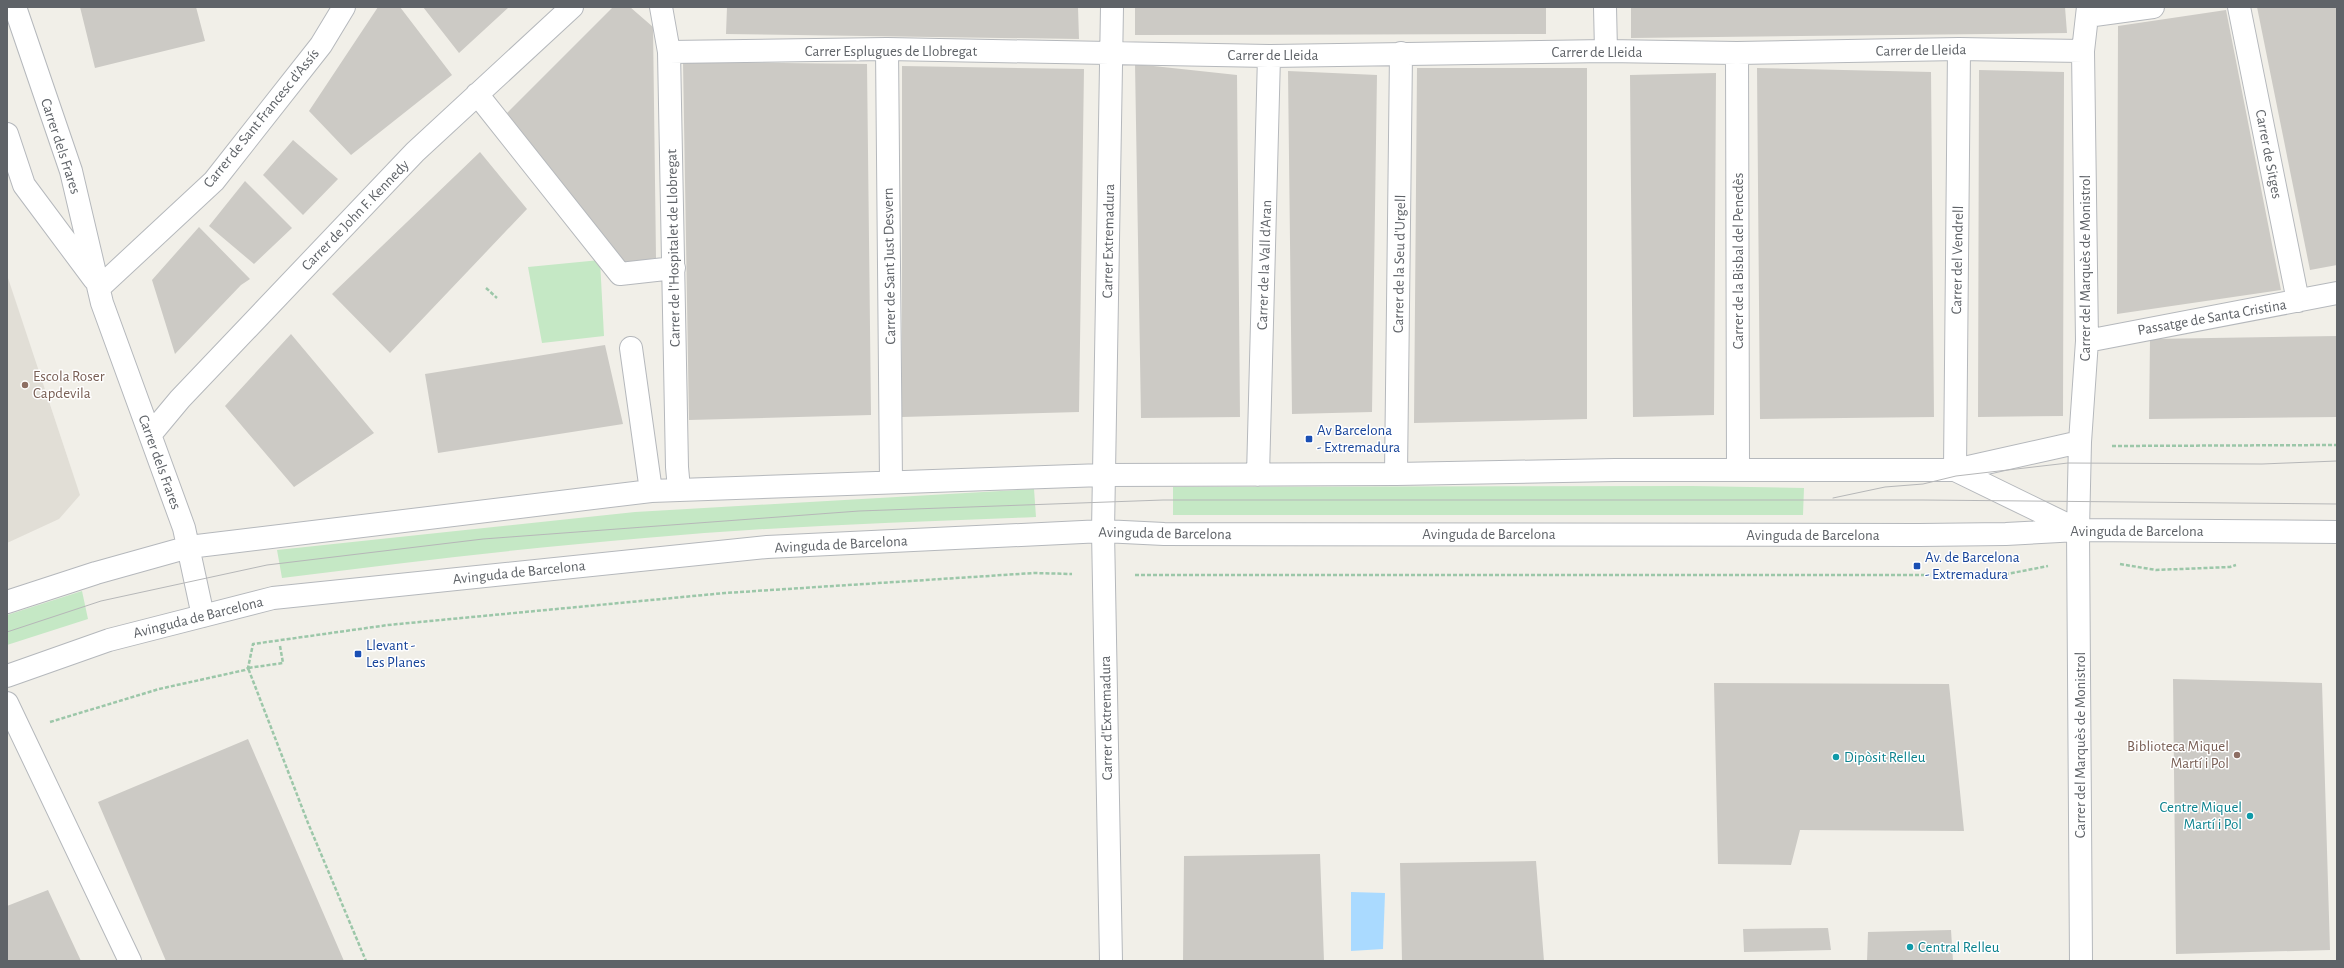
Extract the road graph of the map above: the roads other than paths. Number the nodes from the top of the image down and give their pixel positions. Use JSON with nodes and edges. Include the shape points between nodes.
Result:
{"nodes":[{"id":1,"x":15,"y":7,"type":"edge"},
{"id":2,"x":344,"y":7,"type":"edge"},
{"id":3,"x":572,"y":7,"type":"edge"},
{"id":4,"x":661,"y":7,"type":"edge"},
{"id":5,"x":1112,"y":7,"type":"edge"},
{"id":6,"x":1605,"y":7,"type":"edge"},
{"id":7,"x":2153,"y":7,"type":"edge"},
{"id":8,"x":2239,"y":7,"type":"edge"},
{"id":9,"x":2087,"y":11,"type":"edge"},
{"id":10,"x":887,"y":49,"type":"junction"},
{"id":11,"x":1959,"y":50,"type":"junction"},
{"id":12,"x":1606,"y":51,"type":"junction"},
{"id":13,"x":670,"y":52,"type":"junction"},
{"id":14,"x":2083,"y":52,"type":"junction"},
{"id":15,"x":1112,"y":53,"type":"junction"},
{"id":16,"x":1401,"y":53,"type":"junction"},
{"id":17,"x":1737,"y":53,"type":"junction"},
{"id":18,"x":1269,"y":56,"type":"junction"},
{"id":19,"x":478,"y":94,"type":"junction"},
{"id":20,"x":7,"y":134,"type":"edge"},
{"id":21,"x":674,"y":268,"type":"junction"},
{"id":22,"x":100,"y":287,"type":"junction"},
{"id":23,"x":2337,"y":293,"type":"edge"},
{"id":24,"x":2298,"y":301,"type":"junction"},
{"id":25,"x":2087,"y":340,"type":"junction"},
{"id":26,"x":631,"y":348,"type":"dead end"},
{"id":27,"x":150,"y":435,"type":"junction"},
{"id":28,"x":2080,"y":442,"type":"junction"},
{"id":29,"x":1738,"y":469,"type":"junction"},
{"id":30,"x":1955,"y":470,"type":"junction"},
{"id":31,"x":1396,"y":474,"type":"junction"},
{"id":32,"x":1103,"y":475,"type":"junction"},
{"id":33,"x":1258,"y":475,"type":"junction"},
{"id":34,"x":891,"y":482,"type":"junction"},
{"id":35,"x":679,"y":489,"type":"junction"},
{"id":36,"x":651,"y":491,"type":"junction"},
{"id":37,"x":2078,"y":530,"type":"junction"},
{"id":38,"x":1103,"y":531,"type":"junction"},
{"id":39,"x":2337,"y":532,"type":"edge"},
{"id":40,"x":189,"y":547,"type":"junction"},
{"id":41,"x":7,"y":602,"type":"edge"},
{"id":42,"x":203,"y":616,"type":"junction"},
{"id":43,"x":7,"y":676,"type":"edge"},
{"id":44,"x":7,"y":703,"type":"edge"},
{"id":45,"x":130,"y":961,"type":"edge"},
{"id":46,"x":1111,"y":961,"type":"edge"},
{"id":47,"x":2081,"y":961,"type":"edge"}],
"edges":[{"from":1,"to":22,"type":"street","name":"Carrer dels Frares","via":[[71,171]]},
{"from":2,"to":22,"type":"street","name":"Carrer de Sant Francesc d'Assís","via":[[320,45],[214,181]]},
{"from":3,"to":19,"type":"street","name":"Carrer de John F. Kennedy"},
{"from":4,"to":13,"type":"street","name":"Carrer de l'Hospitalet de Llobregat"},
{"from":5,"to":15,"type":"street","name":"Carrer Extremadura"},
{"from":6,"to":12,"type":"street"},
{"from":7,"to":9,"type":"street"},
{"from":8,"to":24,"type":"street","name":"Carrer de Sitges"},
{"from":9,"to":14,"type":"street","name":"Carrer del Marquès de Monistrol"},
{"from":10,"to":13,"type":"street","name":"Carrer Esplugues de Llobregat"},
{"from":10,"to":15,"type":"street","name":"Carrer Esplugues de Llobregat"},
{"from":10,"to":34,"type":"street","name":"Carrer de Sant Just Desvern"},
{"from":11,"to":14,"type":"street","name":"Carrer de Lleida"},
{"from":11,"to":17,"type":"street","name":"Carrer de Lleida"},
{"from":11,"to":30,"type":"street","name":"Carrer del Vendrell"},
{"from":12,"to":16,"type":"street","name":"Carrer de Lleida"},
{"from":12,"to":17,"type":"street","name":"Carrer de Lleida"},
{"from":13,"to":21,"type":"street","name":"Carrer de l'Hospitalet de Llobregat"},
{"from":14,"to":25,"type":"street","name":"Carrer del Marquès de Monistrol"},
{"from":15,"to":18,"type":"street","name":"Carrer de Lleida"},
{"from":15,"to":32,"type":"street","name":"Carrer Extremadura"},
{"from":16,"to":18,"type":"street","name":"Carrer de Lleida"},
{"from":16,"to":31,"type":"street","name":"Carrer de la Seu d'Urgell"},
{"from":17,"to":29,"type":"street","name":"Carrer de la Bisbal del Penedès"},
{"from":18,"to":33,"type":"street","name":"Carrer de la Vall d'Aran"},
{"from":19,"to":21,"type":"street","via":[[620,274]]},
{"from":19,"to":27,"type":"street","name":"Carrer de John F. Kennedy","via":[[404,164],[180,399]]},
{"from":20,"to":22,"type":"street","name":"Carrer dels Frares","via":[[24,185]]},
{"from":21,"to":35,"type":"street","name":"Carrer de l'Hospitalet de Llobregat"},
{"from":22,"to":27,"type":"street","name":"Carrer dels Frares","via":[[102,303]]},
{"from":23,"to":24,"type":"street","name":"Passatge de Santa Cristina"},
{"from":24,"to":25,"type":"street","name":"Passatge de Santa Cristina"},
{"from":25,"to":28,"type":"street","name":"Carrer del Marquès de Monistrol"},
{"from":26,"to":36,"type":"street"},
{"from":27,"to":40,"type":"street","name":"Carrer dels Frares"},
{"from":28,"to":30,"type":"street"},
{"from":28,"to":37,"type":"street","name":"Carrer del Marquès de Monistrol"},
{"from":29,"to":30,"type":"street"},
{"from":29,"to":31,"type":"street"},
{"from":30,"to":37,"type":"street"},
{"from":31,"to":33,"type":"street"},
{"from":32,"to":33,"type":"street"},
{"from":32,"to":34,"type":"street"},
{"from":32,"to":38,"type":"street","name":"Carrer d'Extremadura"},
{"from":34,"to":35,"type":"street"},
{"from":35,"to":36,"type":"street"},
{"from":36,"to":40,"type":"street"},
{"from":37,"to":38,"type":"street","name":"Avinguda de Barcelona","via":[[1934,535],[1164,534]]},
{"from":37,"to":39,"type":"street","name":"Avinguda de Barcelona"},
{"from":37,"to":47,"type":"street","name":"Carrer del Marquès de Monistrol"},
{"from":38,"to":42,"type":"street","name":"Avinguda de Barcelona","via":[[767,547],[273,598]]},
{"from":38,"to":46,"type":"street","name":"Carrer d'Extremadura"},
{"from":40,"to":41,"type":"street"},
{"from":40,"to":42,"type":"street","name":"Carrer dels Frares"},
{"from":42,"to":43,"type":"street","name":"Avinguda de Barcelona","via":[[109,640]]},
{"from":44,"to":45,"type":"street"}]}
